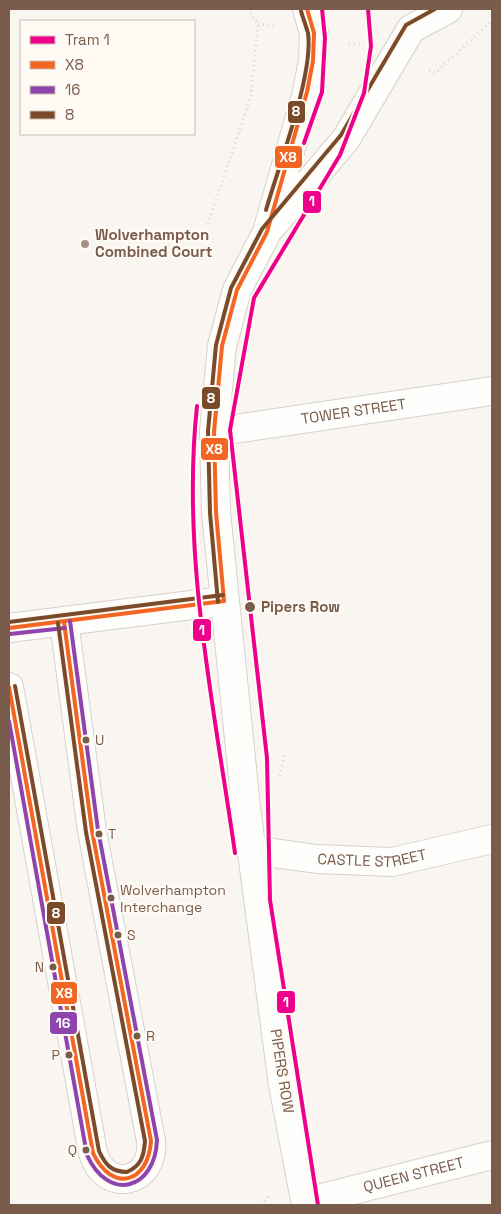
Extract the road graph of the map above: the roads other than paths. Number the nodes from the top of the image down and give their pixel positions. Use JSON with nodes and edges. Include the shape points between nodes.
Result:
{"nodes":[{"id":1,"x":307,"y":9,"type":"edge"},
{"id":2,"x":448,"y":9,"type":"edge"},
{"id":3,"x":411,"y":19,"type":"edge"},
{"id":4,"x":267,"y":232,"type":"junction"},
{"id":5,"x":492,"y":391,"type":"edge"},
{"id":6,"x":214,"y":432,"type":"junction"},
{"id":7,"x":224,"y":601,"type":"junction"},
{"id":8,"x":64,"y":622,"type":"junction"},
{"id":9,"x":9,"y":628,"type":"edge"},
{"id":10,"x":9,"y":687,"type":"edge"},
{"id":11,"x":492,"y":840,"type":"edge"},
{"id":12,"x":251,"y":850,"type":"junction"},
{"id":13,"x":492,"y":1155,"type":"edge"},
{"id":14,"x":306,"y":1204,"type":"edge"}],
"edges":[{"from":1,"to":4,"type":"street","name":"PIPERS ROW","via":[[314,33],[314,61]]},
{"from":2,"to":3,"type":"street","name":"PIPERS ROW"},
{"from":3,"to":4,"type":"street","name":"PIPERS ROW","via":[[346,140]]},
{"from":4,"to":6,"type":"street","name":"PIPERS ROW","via":[[237,290],[222,346]]},
{"from":5,"to":6,"type":"street","name":"TOWER STREET"},
{"from":6,"to":7,"type":"street","name":"PIPERS ROW","via":[[216,512]]},
{"from":7,"to":8,"type":"street"},
{"from":7,"to":12,"type":"street","name":"PIPERS ROW"},
{"from":8,"to":9,"type":"street"},
{"from":8,"to":10,"type":"street","via":[[92,831],[151,1141],[152,1154],[144,1170],[127,1179],[117,1179],[101,1170],[93,1153]]},
{"from":11,"to":12,"type":"street","name":"CASTLE STREET","via":[[392,862],[317,860]]},
{"from":12,"to":14,"type":"street","name":"PIPERS ROW","via":[[283,1085]]},
{"from":13,"to":14,"type":"street","name":"QUEEN STREET"}]}
